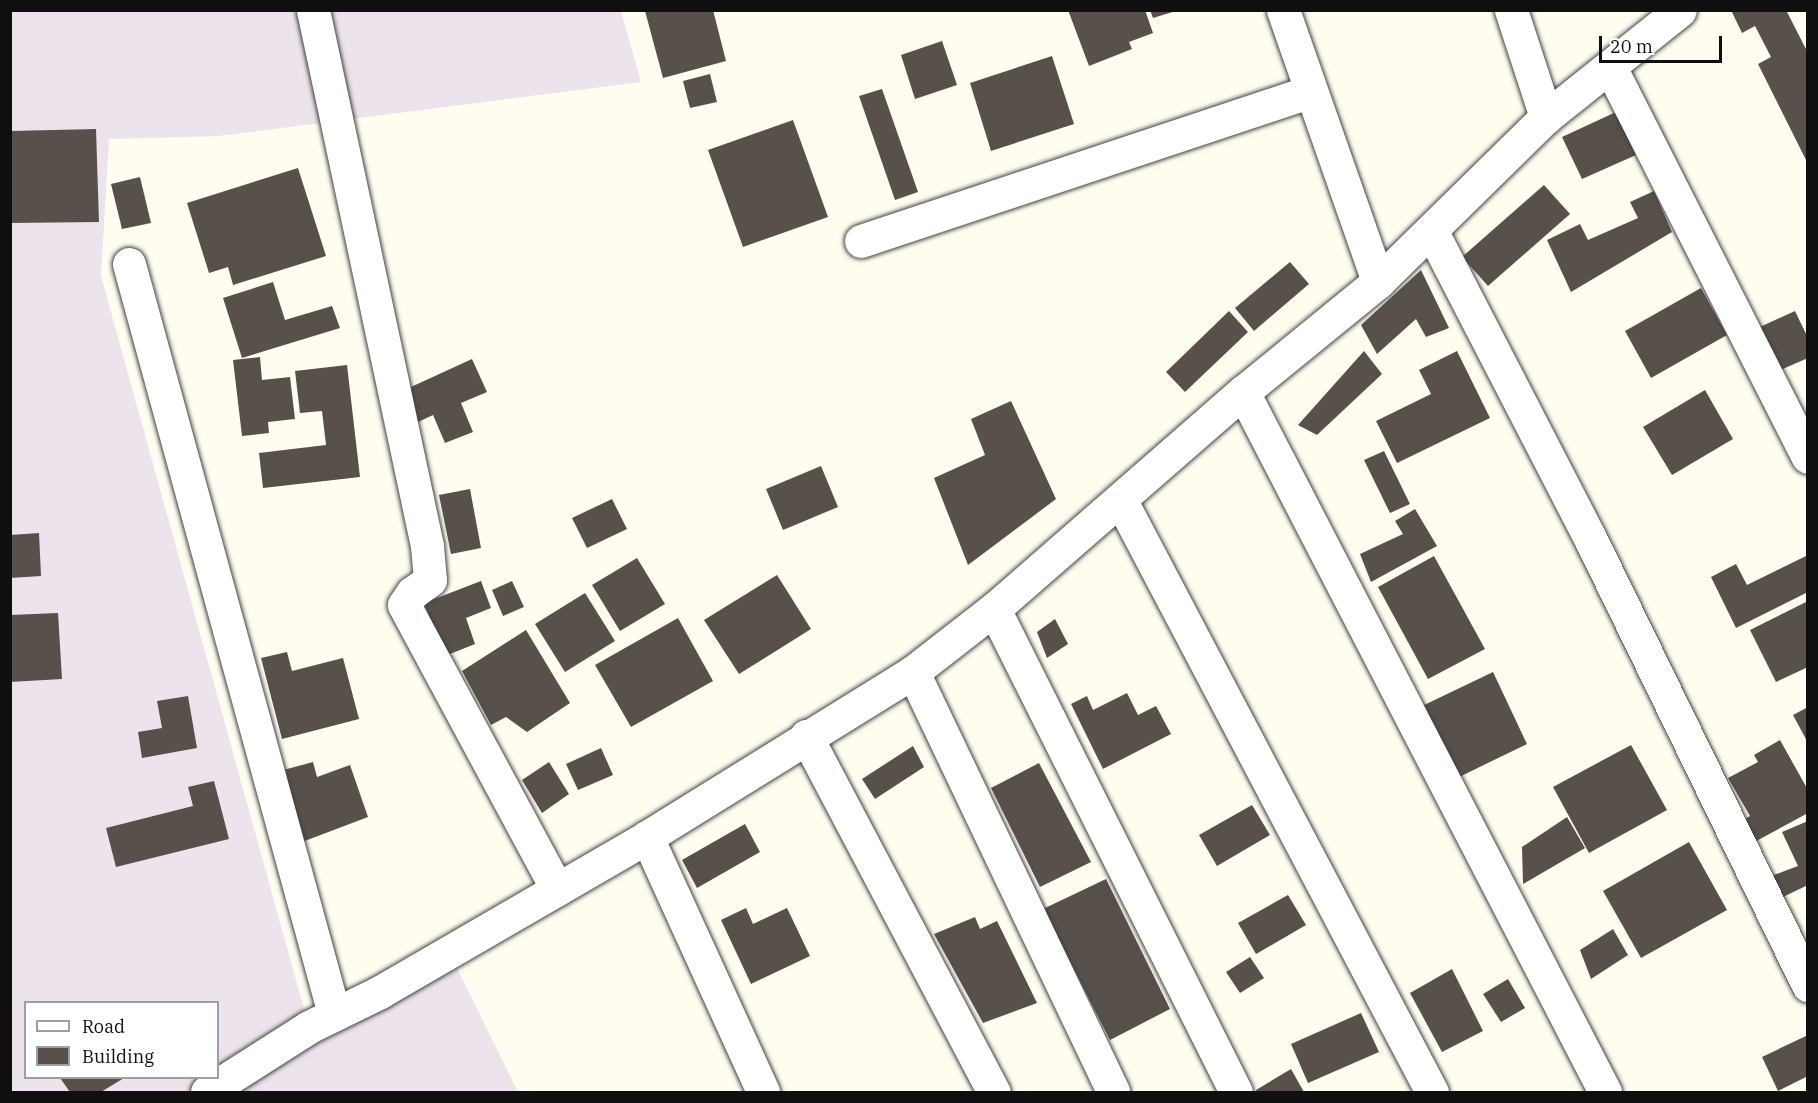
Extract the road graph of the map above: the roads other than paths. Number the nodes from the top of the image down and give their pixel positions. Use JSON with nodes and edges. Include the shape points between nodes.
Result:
{"nodes":[{"id":1,"x":313,"y":10,"type":"edge"},
{"id":2,"x":1283,"y":10,"type":"edge"},
{"id":3,"x":1511,"y":10,"type":"edge"},
{"id":4,"x":1680,"y":10,"type":"edge"},
{"id":5,"x":1610,"y":67,"type":"junction"},
{"id":6,"x":1311,"y":91,"type":"junction"},
{"id":7,"x":1546,"y":117,"type":"junction"},
{"id":8,"x":1432,"y":232,"type":"junction"},
{"id":9,"x":861,"y":241,"type":"dead end"},
{"id":10,"x":129,"y":264,"type":"dead end"},
{"id":11,"x":1378,"y":282,"type":"junction"},
{"id":12,"x":1243,"y":392,"type":"junction"},
{"id":13,"x":1808,"y":457,"type":"edge"},
{"id":14,"x":1120,"y":501,"type":"junction"},
{"id":15,"x":994,"y":609,"type":"junction"},
{"id":16,"x":913,"y":672,"type":"junction"},
{"id":17,"x":806,"y":736,"type":"junction"},
{"id":18,"x":646,"y":837,"type":"junction"},
{"id":19,"x":557,"y":890,"type":"junction"},
{"id":20,"x":1808,"y":985,"type":"edge"},
{"id":21,"x":334,"y":1014,"type":"junction"},
{"id":22,"x":207,"y":1092,"type":"edge"},
{"id":23,"x":763,"y":1092,"type":"edge"},
{"id":24,"x":994,"y":1092,"type":"edge"},
{"id":25,"x":1113,"y":1092,"type":"edge"},
{"id":26,"x":1236,"y":1092,"type":"edge"},
{"id":27,"x":1432,"y":1092,"type":"edge"},
{"id":28,"x":1605,"y":1092,"type":"edge"}],
"edges":[{"from":1,"to":19,"type":"street","via":[[427,546],[430,580],[412,593],[404,605]]},
{"from":2,"to":6,"type":"street"},
{"from":3,"to":7,"type":"street"},
{"from":4,"to":5,"type":"street"},
{"from":5,"to":7,"type":"street"},
{"from":5,"to":13,"type":"street"},
{"from":6,"to":9,"type":"street"},
{"from":6,"to":11,"type":"street"},
{"from":7,"to":8,"type":"street"},
{"from":8,"to":11,"type":"street"},
{"from":8,"to":20,"type":"street","via":[[1589,536]]},
{"from":10,"to":21,"type":"street"},
{"from":11,"to":12,"type":"street"},
{"from":12,"to":14,"type":"street"},
{"from":12,"to":28,"type":"street"},
{"from":14,"to":15,"type":"street"},
{"from":14,"to":27,"type":"street"},
{"from":15,"to":16,"type":"street"},
{"from":15,"to":26,"type":"street"},
{"from":16,"to":17,"type":"street"},
{"from":16,"to":25,"type":"street"},
{"from":17,"to":18,"type":"street"},
{"from":17,"to":24,"type":"street"},
{"from":18,"to":19,"type":"street"},
{"from":18,"to":23,"type":"street"},
{"from":19,"to":21,"type":"street"},
{"from":21,"to":22,"type":"street"}]}
